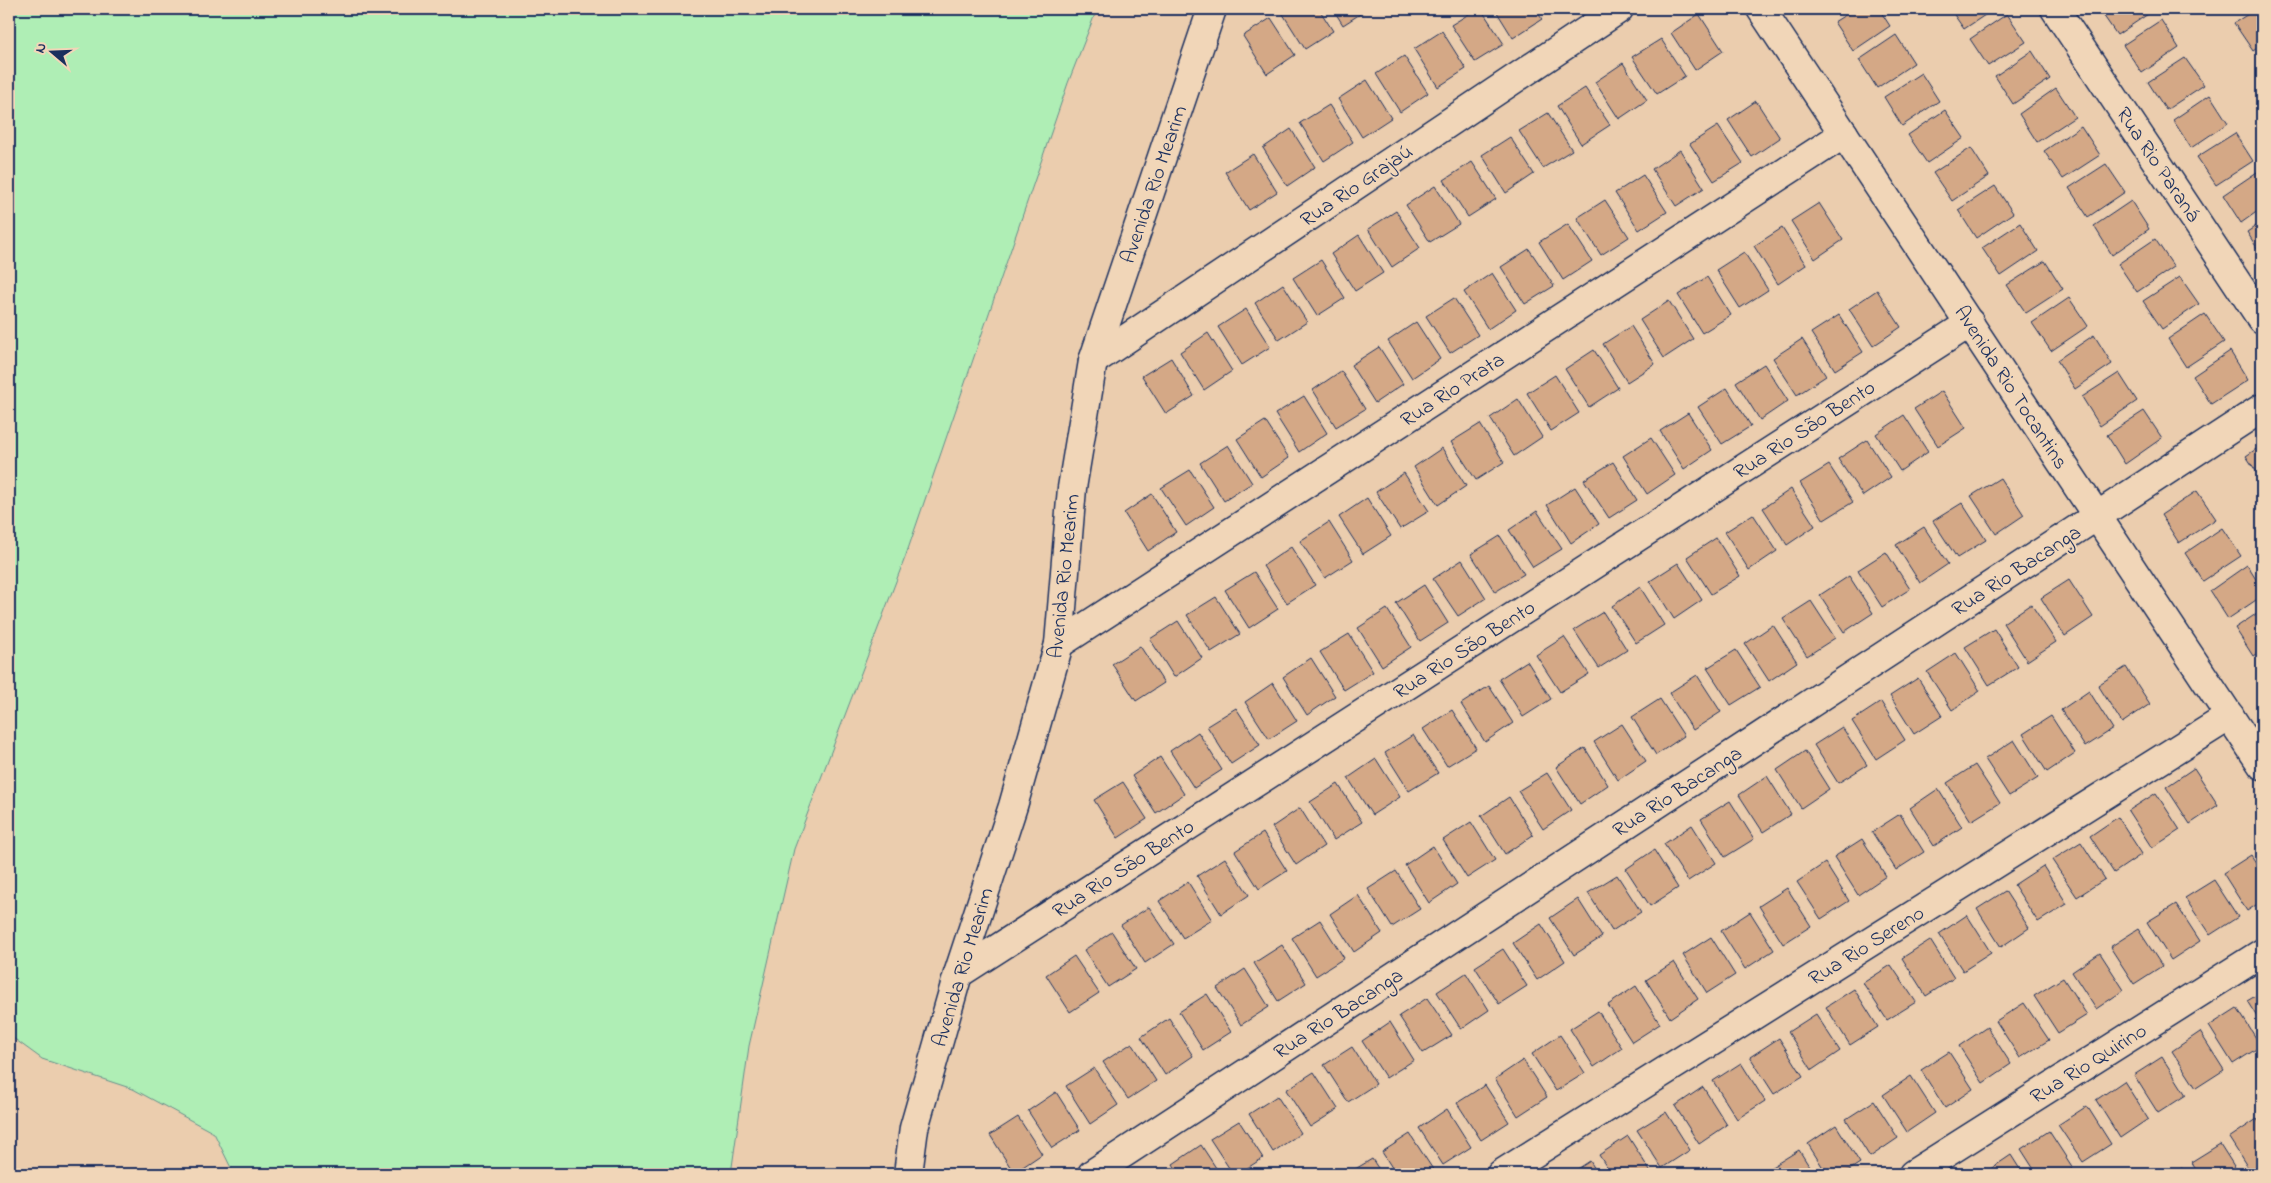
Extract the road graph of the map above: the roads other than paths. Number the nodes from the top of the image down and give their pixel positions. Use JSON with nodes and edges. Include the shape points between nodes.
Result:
{"nodes":[{"id":1,"x":1619,"y":9,"type":"edge"},
{"id":2,"x":1761,"y":9,"type":"edge"},
{"id":3,"x":2056,"y":9,"type":"edge"},
{"id":4,"x":1213,"y":11,"type":"edge"},
{"id":5,"x":1844,"y":134,"type":"junction"},
{"id":6,"x":2262,"y":320,"type":"edge"},
{"id":7,"x":1970,"y":323,"type":"junction"},
{"id":8,"x":1093,"y":361,"type":"junction"},
{"id":9,"x":2262,"y":408,"type":"edge"},
{"id":10,"x":2097,"y":516,"type":"junction"},
{"id":11,"x":1060,"y":644,"type":"junction"},
{"id":12,"x":2230,"y":716,"type":"junction"},
{"id":13,"x":2262,"y":765,"type":"edge"},
{"id":14,"x":2262,"y":953,"type":"edge"},
{"id":15,"x":958,"y":974,"type":"junction"},
{"id":16,"x":908,"y":1174,"type":"edge"},
{"id":17,"x":1092,"y":1174,"type":"edge"},
{"id":18,"x":1501,"y":1174,"type":"edge"},
{"id":19,"x":1913,"y":1174,"type":"edge"}],
"edges":[{"from":1,"to":8,"type":"street","name":"Rua Rio Grajaú"},
{"from":2,"to":5,"type":"street","name":"Avenida Rio Tocantins"},
{"from":3,"to":6,"type":"street","name":"Rua Rio Paraná"},
{"from":4,"to":8,"type":"street","name":"Avenida Rio Mearim"},
{"from":5,"to":7,"type":"street","name":"Avenida Rio Tocantins"},
{"from":5,"to":11,"type":"street","name":"Rua Rio Prata"},
{"from":7,"to":10,"type":"street","name":"Avenida Rio Tocantins"},
{"from":7,"to":15,"type":"street","name":"Rua Rio São Bento"},
{"from":8,"to":11,"type":"street","name":"Avenida Rio Mearim","via":[[1072,488]]},
{"from":9,"to":10,"type":"street","name":"Rua Rio Bacanga"},
{"from":10,"to":12,"type":"street","name":"Avenida Rio Tocantins"},
{"from":10,"to":17,"type":"street","name":"Rua Rio Bacanga"},
{"from":11,"to":15,"type":"street","name":"Avenida Rio Mearim","via":[[1013,806]]},
{"from":12,"to":13,"type":"street","name":"Avenida Rio Tocantins"},
{"from":12,"to":18,"type":"street","name":"Rua Rio Sereno"},
{"from":14,"to":19,"type":"street","name":"Rua Rio Quirino"},
{"from":15,"to":16,"type":"street","name":"Avenida Rio Mearim","via":[[914,1128]]}]}
